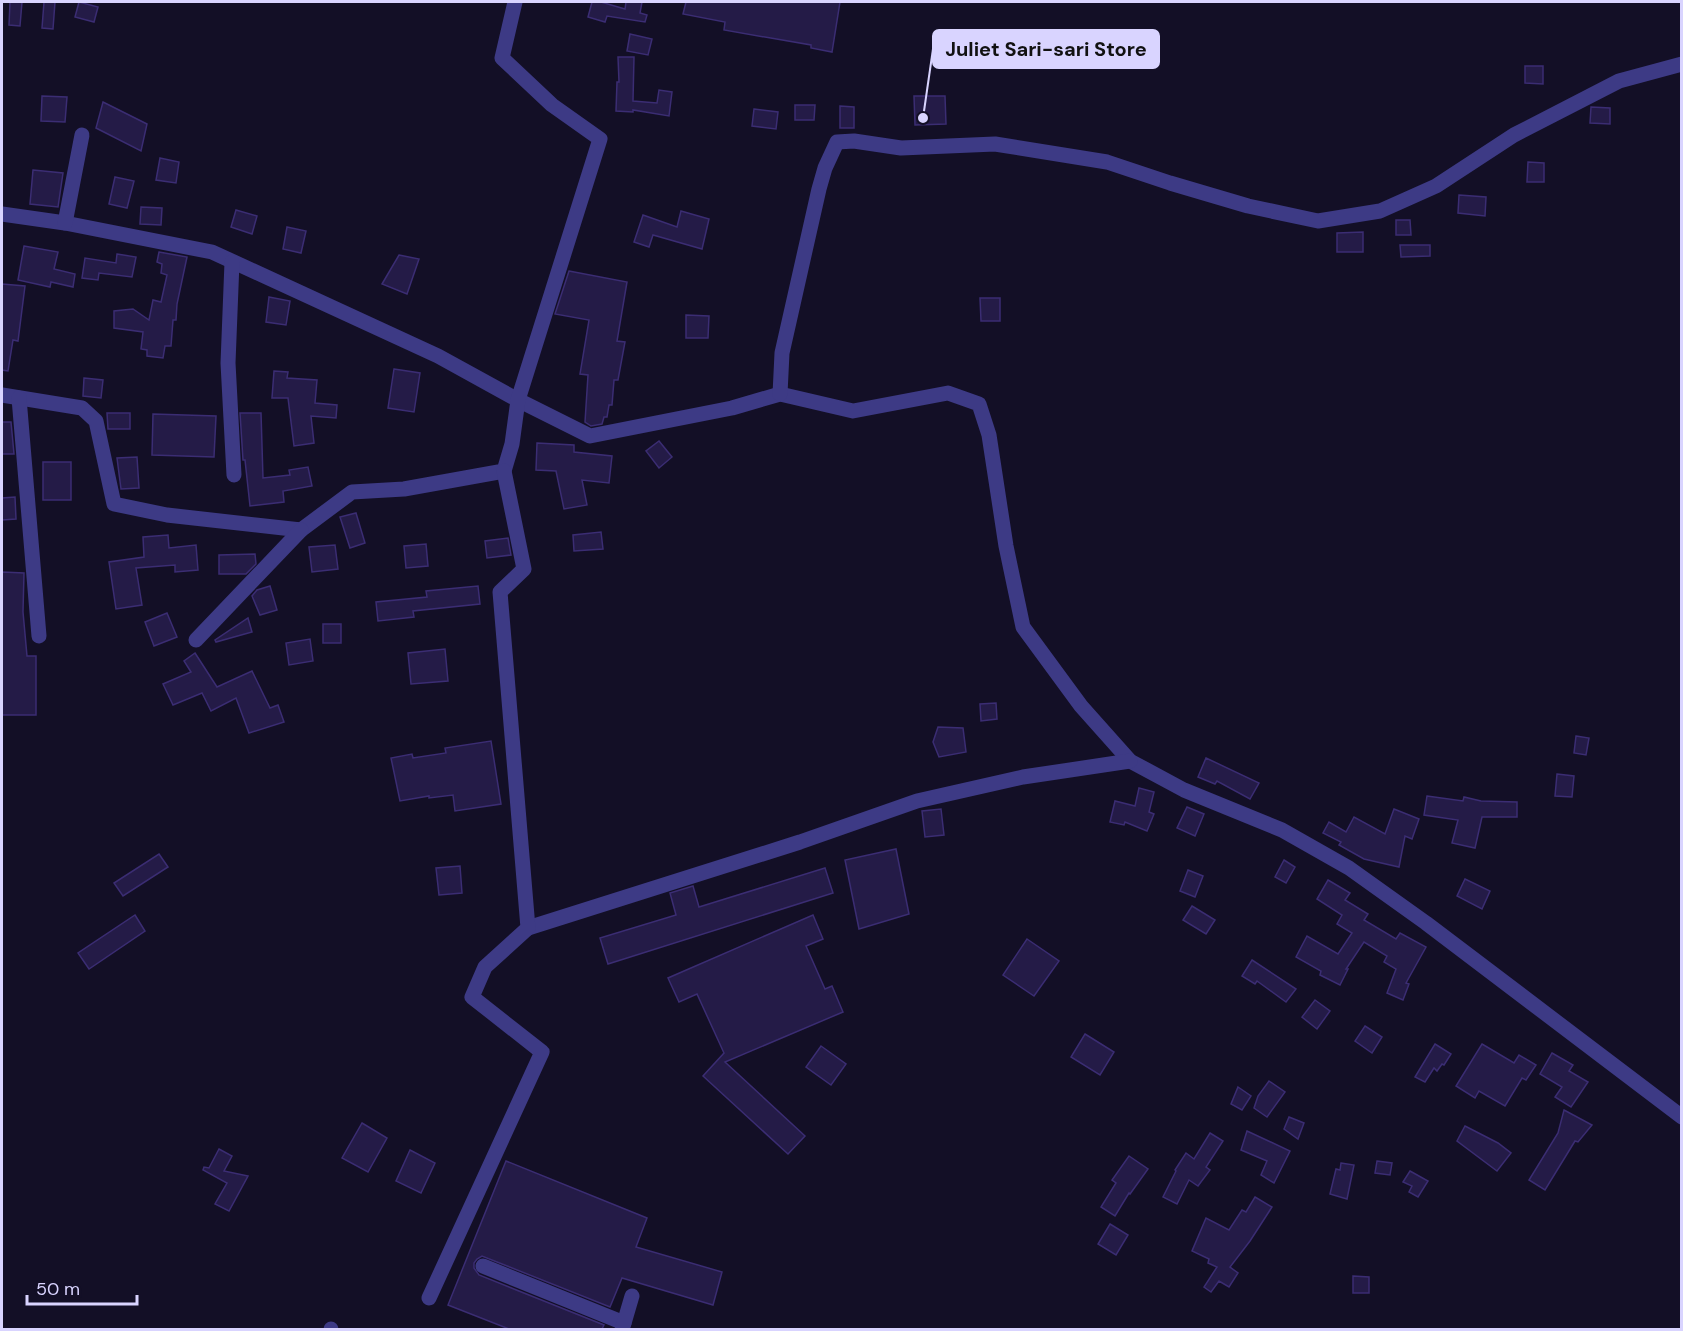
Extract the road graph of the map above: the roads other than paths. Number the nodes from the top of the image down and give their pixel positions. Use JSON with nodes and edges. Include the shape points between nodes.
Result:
{"nodes":[{"id":1,"x":515,"y":2,"type":"edge"},
{"id":2,"x":1682,"y":64,"type":"edge"},
{"id":3,"x":82,"y":135,"type":"dead end"},
{"id":4,"x":2,"y":214,"type":"edge"},
{"id":5,"x":65,"y":223,"type":"junction"},
{"id":6,"x":232,"y":262,"type":"junction"},
{"id":7,"x":780,"y":394,"type":"junction"},
{"id":8,"x":2,"y":395,"type":"edge"},
{"id":9,"x":19,"y":398,"type":"junction"},
{"id":10,"x":518,"y":400,"type":"junction"},
{"id":11,"x":504,"y":471,"type":"junction"},
{"id":12,"x":234,"y":475,"type":"dead end"},
{"id":13,"x":302,"y":530,"type":"junction"},
{"id":14,"x":39,"y":636,"type":"dead end"},
{"id":15,"x":196,"y":640,"type":"dead end"},
{"id":16,"x":1130,"y":761,"type":"junction"},
{"id":17,"x":528,"y":928,"type":"junction"},
{"id":18,"x":1682,"y":1118,"type":"edge"},
{"id":19,"x":483,"y":1266,"type":"dead end"},
{"id":20,"x":632,"y":1296,"type":"dead end"},
{"id":21,"x":429,"y":1298,"type":"dead end"},
{"id":22,"x":623,"y":1326,"type":"edge"}],
"edges":[{"from":1,"to":10,"type":"street","via":[[502,58],[552,105],[600,139]]},
{"from":2,"to":7,"type":"street","via":[[1619,81],[1514,135],[1436,186],[1380,211],[1318,221],[1248,206],[1107,162],[995,144],[901,148],[837,142],[816,200],[782,353]]},
{"from":3,"to":5,"type":"street"},
{"from":4,"to":5,"type":"street"},
{"from":5,"to":6,"type":"street","via":[[212,252]]},
{"from":6,"to":10,"type":"street","via":[[438,356]]},
{"from":6,"to":12,"type":"street","via":[[228,363]]},
{"from":7,"to":10,"type":"street","via":[[732,408],[590,436]]},
{"from":7,"to":16,"type":"street","via":[[853,411],[948,393],[979,404],[989,435],[1023,627],[1081,706]]},
{"from":8,"to":9,"type":"street"},
{"from":9,"to":13,"type":"street","via":[[82,408],[96,421],[114,504],[167,515]]},
{"from":9,"to":14,"type":"street"},
{"from":10,"to":11,"type":"street"},
{"from":11,"to":13,"type":"street","via":[[404,489],[352,492]]},
{"from":11,"to":17,"type":"street","via":[[524,569],[500,592]]},
{"from":13,"to":15,"type":"street"},
{"from":16,"to":17,"type":"street","via":[[1023,777],[917,801]]},
{"from":16,"to":18,"type":"street","via":[[1184,790],[1282,830],[1349,867]]},
{"from":17,"to":21,"type":"street","via":[[485,967],[472,997],[542,1052]]},
{"from":19,"to":22,"type":"street"},
{"from":20,"to":22,"type":"street"}]}
